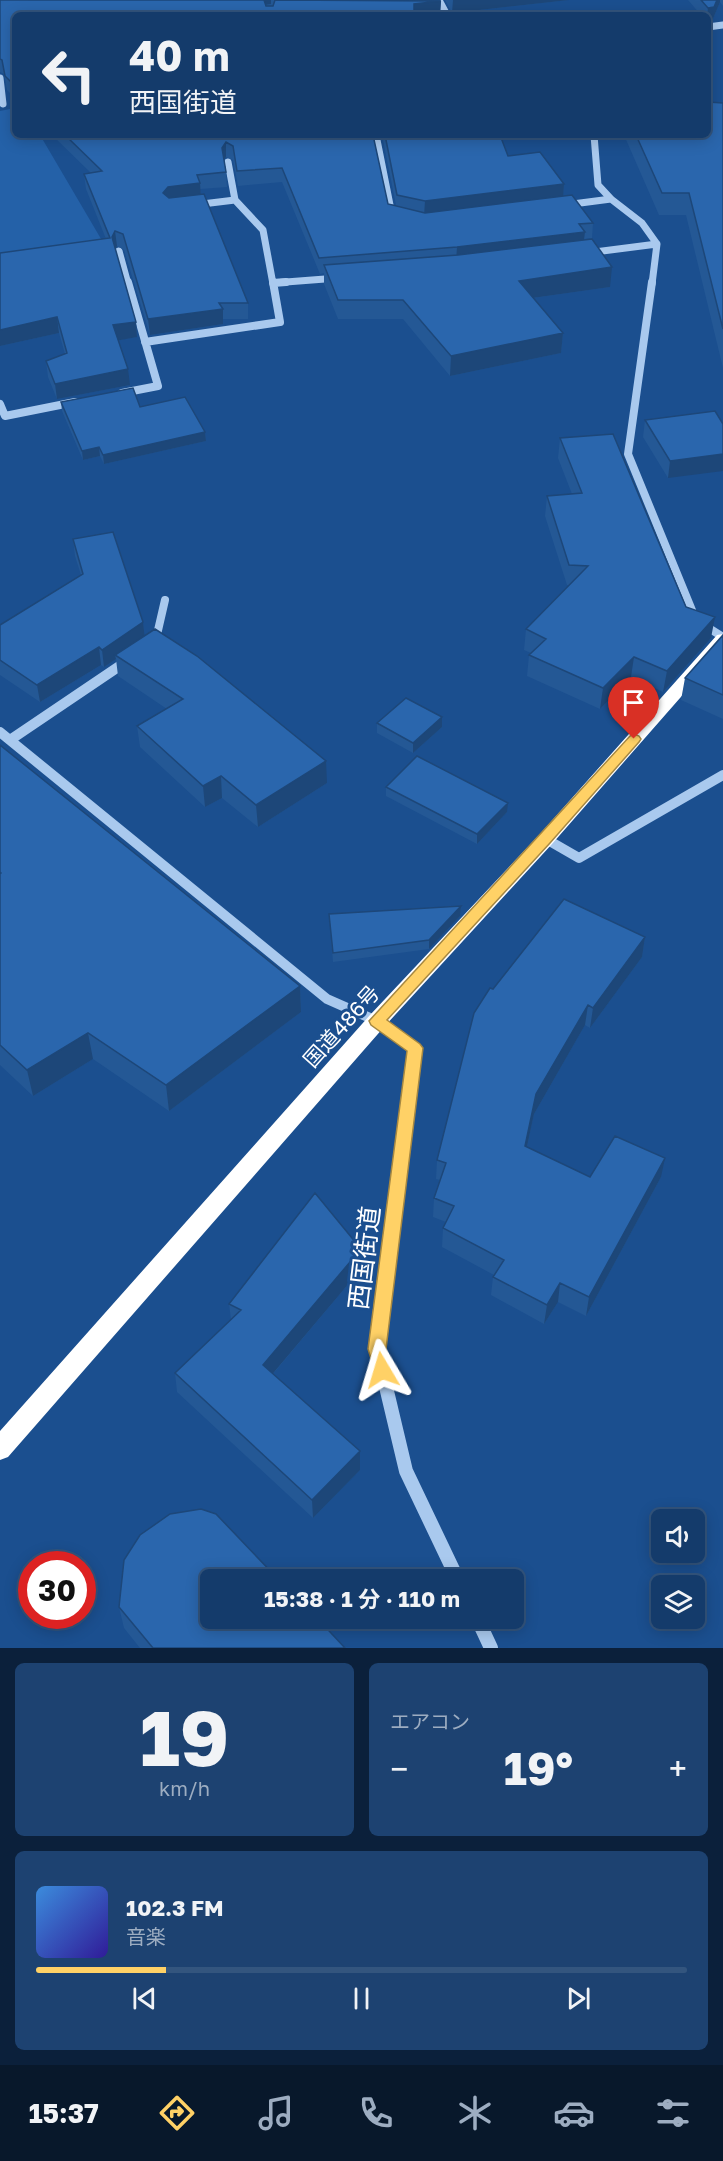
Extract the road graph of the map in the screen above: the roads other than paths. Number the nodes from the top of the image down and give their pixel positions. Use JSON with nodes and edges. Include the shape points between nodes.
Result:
{"nodes":[{"id":1,"x":0,"y":78,"type":"edge"},
{"id":2,"x":4,"y":104,"type":"edge"},
{"id":3,"x":377,"y":138,"type":"edge"},
{"id":4,"x":594,"y":138,"type":"edge"},
{"id":5,"x":228,"y":162,"type":"edge"},
{"id":6,"x":611,"y":199,"type":"junction"},
{"id":7,"x":235,"y":200,"type":"junction"},
{"id":8,"x":181,"y":206,"type":"edge"},
{"id":9,"x":553,"y":206,"type":"edge"},
{"id":10,"x":403,"y":217,"type":"edge"},
{"id":11,"x":657,"y":244,"type":"junction"},
{"id":12,"x":119,"y":251,"type":"edge"},
{"id":13,"x":575,"y":254,"type":"edge"},
{"id":14,"x":348,"y":277,"type":"edge"},
{"id":15,"x":273,"y":283,"type":"junction"},
{"id":16,"x":145,"y":342,"type":"junction"},
{"id":17,"x":111,"y":396,"type":"edge"},
{"id":18,"x":88,"y":400,"type":"edge"},
{"id":19,"x":0,"y":404,"type":"edge"},
{"id":20,"x":165,"y":600,"type":"dead end"},
{"id":21,"x":723,"y":638,"type":"edge"},
{"id":22,"x":145,"y":648,"type":"edge"},
{"id":23,"x":135,"y":655,"type":"edge"},
{"id":24,"x":0,"y":732,"type":"edge"},
{"id":25,"x":10,"y":740,"type":"junction"},
{"id":26,"x":723,"y":776,"type":"edge"},
{"id":27,"x":546,"y":839,"type":"junction"},
{"id":28,"x":377,"y":1021,"type":"junction"},
{"id":29,"x":0,"y":1449,"type":"edge"},
{"id":30,"x":453,"y":1569,"type":"edge"},
{"id":31,"x":482,"y":1629,"type":"edge"},
{"id":32,"x":491,"y":1648,"type":"edge"}],
"edges":[{"from":1,"to":2,"type":"street"},
{"from":3,"to":10,"type":"street","via":[[392,215]]},
{"from":4,"to":6,"type":"street","via":[[598,185]]},
{"from":5,"to":7,"type":"street"},
{"from":6,"to":9,"type":"street"},
{"from":6,"to":11,"type":"street","via":[[642,223]]},
{"from":7,"to":8,"type":"street"},
{"from":7,"to":15,"type":"street","via":[[263,230]]},
{"from":11,"to":13,"type":"street"},
{"from":11,"to":21,"type":"street","via":[[628,454],[696,620]]},
{"from":12,"to":16,"type":"street"},
{"from":14,"to":15,"type":"street"},
{"from":15,"to":16,"type":"street","via":[[280,322]]},
{"from":16,"to":17,"type":"street","via":[[158,387]]},
{"from":18,"to":19,"type":"street","via":[[5,416]]},
{"from":20,"to":22,"type":"street","via":[[155,642]]},
{"from":21,"to":27,"type":"highway","name":"国道486号"},
{"from":23,"to":25,"type":"street"},
{"from":24,"to":25,"type":"street"},
{"from":25,"to":28,"type":"street","via":[[327,999]]},
{"from":26,"to":27,"type":"street","via":[[579,858]]},
{"from":27,"to":28,"type":"highway","name":"国道486号"},
{"from":28,"to":29,"type":"highway","name":"国道486号"},
{"from":28,"to":30,"type":"street","name":"西国街道","via":[[415,1048],[377,1349],[406,1471]]},
{"from":31,"to":32,"type":"street"}]}
